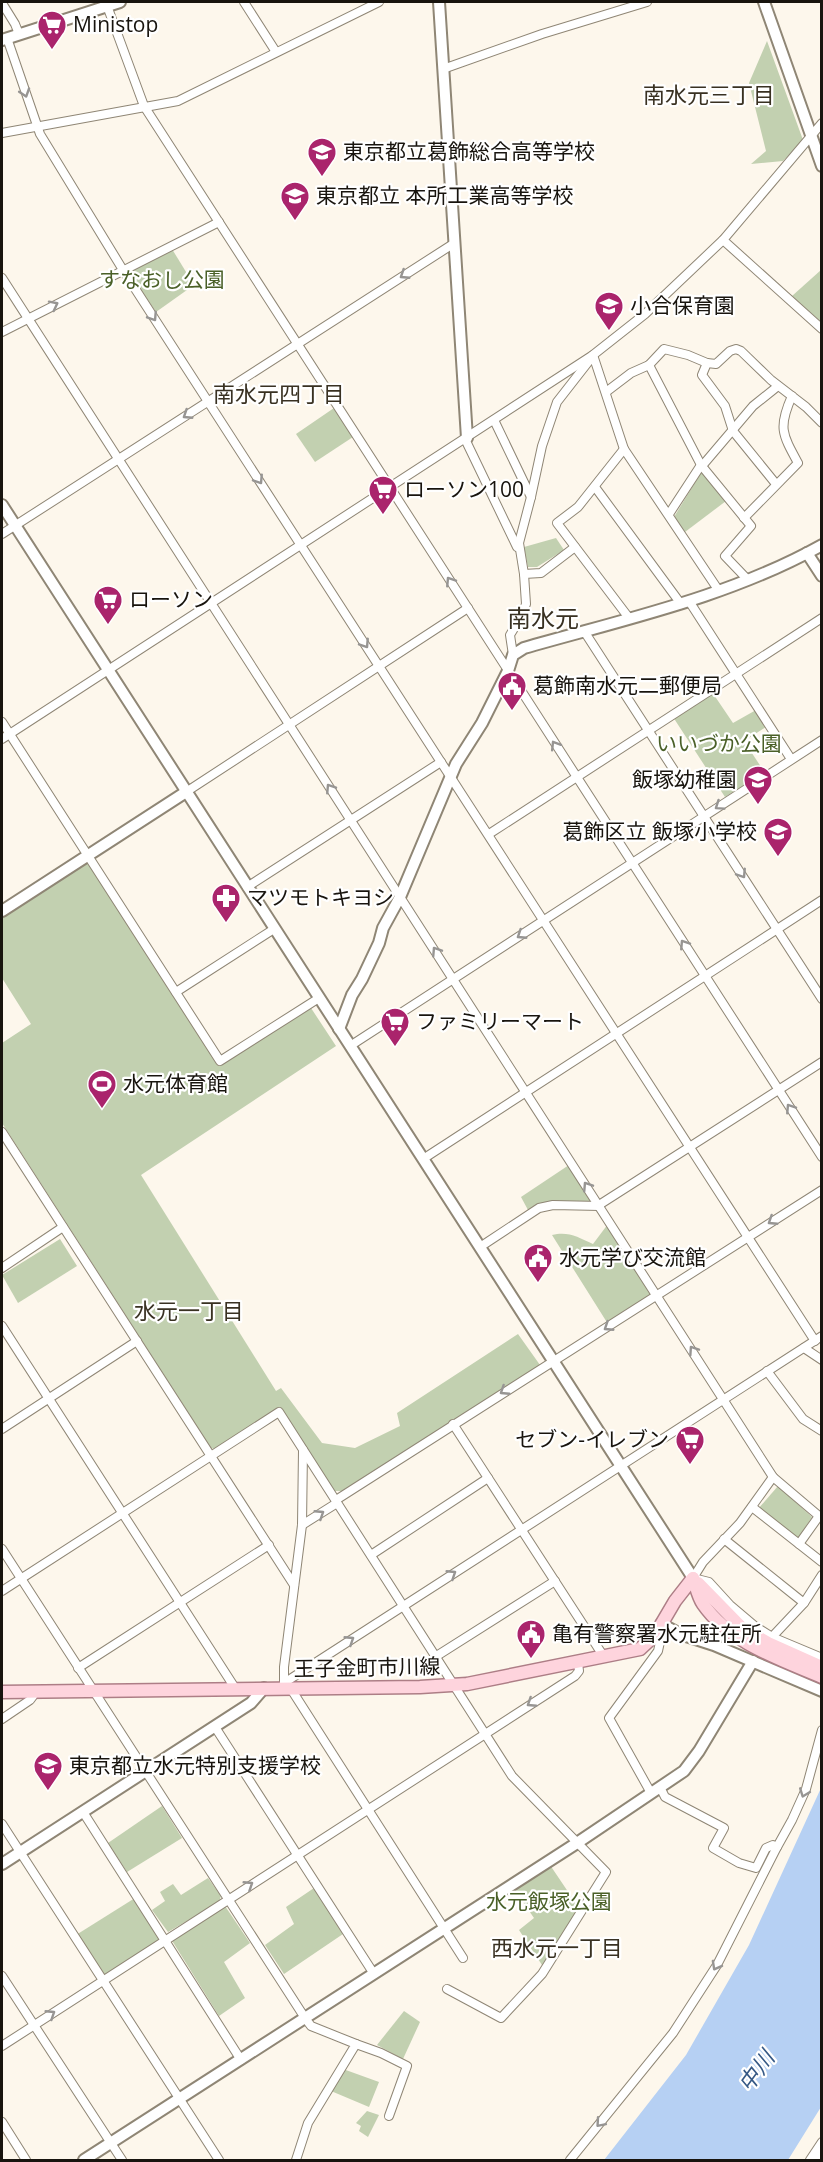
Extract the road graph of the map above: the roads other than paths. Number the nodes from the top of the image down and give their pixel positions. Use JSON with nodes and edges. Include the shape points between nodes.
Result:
{"nodes":[{"id":1,"x":120,"y":2,"type":"edge"},
{"id":2,"x":244,"y":2,"type":"edge"},
{"id":3,"x":379,"y":2,"type":"edge"},
{"id":4,"x":439,"y":2,"type":"edge"},
{"id":5,"x":647,"y":2,"type":"edge"},
{"id":6,"x":764,"y":2,"type":"edge"},
{"id":7,"x":2,"y":3,"type":"edge"},
{"id":8,"x":107,"y":4,"type":"edge"},
{"id":9,"x":19,"y":34,"type":"junction"},
{"id":10,"x":4,"y":39,"type":"edge"},
{"id":11,"x":276,"y":52,"type":"junction"},
{"id":12,"x":443,"y":69,"type":"junction"},
{"id":13,"x":144,"y":106,"type":"junction"},
{"id":14,"x":822,"y":123,"type":"edge"},
{"id":15,"x":36,"y":127,"type":"junction"},
{"id":16,"x":2,"y":133,"type":"edge"},
{"id":17,"x":811,"y":136,"type":"junction"},
{"id":18,"x":822,"y":166,"type":"edge"},
{"id":19,"x":219,"y":222,"type":"junction"},
{"id":20,"x":723,"y":240,"type":"junction"},
{"id":21,"x":453,"y":244,"type":"junction"},
{"id":22,"x":123,"y":270,"type":"junction"},
{"id":23,"x":2,"y":279,"type":"edge"},
{"id":24,"x":27,"y":319,"type":"junction"},
{"id":25,"x":822,"y":329,"type":"edge"},
{"id":26,"x":2,"y":332,"type":"edge"},
{"id":27,"x":298,"y":344,"type":"junction"},
{"id":28,"x":593,"y":355,"type":"junction"},
{"id":29,"x":707,"y":363,"type":"junction"},
{"id":30,"x":649,"y":364,"type":"junction"},
{"id":31,"x":778,"y":386,"type":"junction"},
{"id":32,"x":606,"y":392,"type":"junction"},
{"id":33,"x":792,"y":396,"type":"junction"},
{"id":34,"x":208,"y":402,"type":"junction"},
{"id":35,"x":494,"y":420,"type":"junction"},
{"id":36,"x":822,"y":423,"type":"edge"},
{"id":37,"x":733,"y":431,"type":"junction"},
{"id":38,"x":466,"y":439,"type":"junction"},
{"id":39,"x":624,"y":449,"type":"junction"},
{"id":40,"x":118,"y":460,"type":"junction"},
{"id":41,"x":701,"y":466,"type":"junction"},
{"id":42,"x":776,"y":484,"type":"junction"},
{"id":43,"x":595,"y":487,"type":"junction"},
{"id":44,"x":390,"y":488,"type":"junction"},
{"id":45,"x":531,"y":498,"type":"junction"},
{"id":46,"x":2,"y":505,"type":"edge"},
{"id":47,"x":669,"y":514,"type":"junction"},
{"id":48,"x":744,"y":518,"type":"junction"},
{"id":49,"x":15,"y":526,"type":"junction"},
{"id":50,"x":2,"y":534,"type":"edge"},
{"id":51,"x":822,"y":545,"type":"edge"},
{"id":52,"x":301,"y":546,"type":"junction"},
{"id":53,"x":575,"y":547,"type":"junction"},
{"id":54,"x":807,"y":553,"type":"junction"},
{"id":55,"x":521,"y":554,"type":"junction"},
{"id":56,"x":524,"y":574,"type":"junction"},
{"id":57,"x":822,"y":576,"type":"edge"},
{"id":58,"x":748,"y":580,"type":"junction"},
{"id":59,"x":719,"y":591,"type":"junction"},
{"id":60,"x":685,"y":602,"type":"junction"},
{"id":61,"x":211,"y":603,"type":"junction"},
{"id":62,"x":468,"y":608,"type":"junction"},
{"id":63,"x":629,"y":618,"type":"junction"},
{"id":64,"x":822,"y":618,"type":"edge"},
{"id":65,"x":584,"y":631,"type":"junction"},
{"id":66,"x":513,"y":655,"type":"junction"},
{"id":67,"x":379,"y":665,"type":"junction"},
{"id":68,"x":108,"y":670,"type":"junction"},
{"id":69,"x":508,"y":671,"type":"junction"},
{"id":70,"x":737,"y":674,"type":"junction"},
{"id":71,"x":2,"y":722,"type":"edge"},
{"id":72,"x":289,"y":724,"type":"junction"},
{"id":73,"x":648,"y":730,"type":"junction"},
{"id":74,"x":5,"y":736,"type":"edge"},
{"id":75,"x":822,"y":740,"type":"edge"},
{"id":76,"x":791,"y":759,"type":"junction"},
{"id":77,"x":441,"y":762,"type":"junction"},
{"id":78,"x":575,"y":777,"type":"junction"},
{"id":79,"x":451,"y":778,"type":"junction"},
{"id":80,"x":186,"y":792,"type":"junction"},
{"id":81,"x":704,"y":816,"type":"junction"},
{"id":82,"x":351,"y":820,"type":"junction"},
{"id":83,"x":489,"y":834,"type":"junction"},
{"id":84,"x":87,"y":855,"type":"junction"},
{"id":85,"x":631,"y":863,"type":"junction"},
{"id":86,"x":247,"y":887,"type":"junction"},
{"id":87,"x":400,"y":897,"type":"junction"},
{"id":88,"x":822,"y":900,"type":"edge"},
{"id":89,"x":2,"y":911,"type":"edge"},
{"id":90,"x":543,"y":920,"type":"junction"},
{"id":91,"x":274,"y":929,"type":"junction"},
{"id":92,"x":777,"y":929,"type":"junction"},
{"id":93,"x":704,"y":976,"type":"junction"},
{"id":94,"x":454,"y":978,"type":"junction"},
{"id":95,"x":176,"y":992,"type":"junction"},
{"id":96,"x":319,"y":998,"type":"junction"},
{"id":97,"x":822,"y":999,"type":"edge"},
{"id":98,"x":339,"y":1029,"type":"junction"},
{"id":99,"x":616,"y":1033,"type":"junction"},
{"id":100,"x":350,"y":1046,"type":"junction"},
{"id":101,"x":822,"y":1062,"type":"edge"},
{"id":102,"x":778,"y":1089,"type":"junction"},
{"id":103,"x":526,"y":1092,"type":"junction"},
{"id":104,"x":2,"y":1132,"type":"edge"},
{"id":105,"x":690,"y":1146,"type":"junction"},
{"id":106,"x":822,"y":1157,"type":"edge"},
{"id":107,"x":423,"y":1159,"type":"junction"},
{"id":108,"x":822,"y":1190,"type":"edge"},
{"id":109,"x":600,"y":1205,"type":"junction"},
{"id":110,"x":63,"y":1227,"type":"junction"},
{"id":111,"x":748,"y":1237,"type":"junction"},
{"id":112,"x":480,"y":1247,"type":"junction"},
{"id":113,"x":2,"y":1268,"type":"edge"},
{"id":114,"x":657,"y":1295,"type":"junction"},
{"id":115,"x":2,"y":1326,"type":"edge"},
{"id":116,"x":818,"y":1339,"type":"edge"},
{"id":117,"x":137,"y":1341,"type":"junction"},
{"id":118,"x":804,"y":1348,"type":"junction"},
{"id":119,"x":553,"y":1359,"type":"junction"},
{"id":120,"x":822,"y":1360,"type":"edge"},
{"id":121,"x":767,"y":1371,"type":"junction"},
{"id":122,"x":49,"y":1399,"type":"junction"},
{"id":123,"x":724,"y":1399,"type":"junction"},
{"id":124,"x":453,"y":1425,"type":"junction"},
{"id":125,"x":2,"y":1430,"type":"edge"},
{"id":126,"x":822,"y":1431,"type":"edge"},
{"id":127,"x":303,"y":1450,"type":"junction"},
{"id":128,"x":211,"y":1456,"type":"junction"},
{"id":129,"x":621,"y":1465,"type":"junction"},
{"id":130,"x":773,"y":1476,"type":"junction"},
{"id":131,"x":488,"y":1478,"type":"junction"},
{"id":132,"x":336,"y":1501,"type":"junction"},
{"id":133,"x":752,"y":1507,"type":"junction"},
{"id":134,"x":123,"y":1514,"type":"junction"},
{"id":135,"x":302,"y":1525,"type":"junction"},
{"id":136,"x":522,"y":1530,"type":"junction"},
{"id":137,"x":724,"y":1539,"type":"junction"},
{"id":138,"x":799,"y":1544,"type":"junction"},
{"id":139,"x":269,"y":1545,"type":"junction"},
{"id":140,"x":2,"y":1549,"type":"edge"},
{"id":141,"x":371,"y":1555,"type":"junction"},
{"id":142,"x":822,"y":1562,"type":"edge"},
{"id":143,"x":822,"y":1575,"type":"edge"},
{"id":144,"x":693,"y":1578,"type":"junction"},
{"id":145,"x":21,"y":1579,"type":"junction"},
{"id":146,"x":555,"y":1581,"type":"junction"},
{"id":147,"x":294,"y":1585,"type":"junction"},
{"id":148,"x":2,"y":1591,"type":"edge"},
{"id":149,"x":813,"y":1591,"type":"junction"},
{"id":150,"x":822,"y":1598,"type":"edge"},
{"id":151,"x":180,"y":1602,"type":"junction"},
{"id":152,"x":804,"y":1603,"type":"junction"},
{"id":153,"x":403,"y":1606,"type":"junction"},
{"id":154,"x":658,"y":1630,"type":"junction"},
{"id":155,"x":768,"y":1644,"type":"junction"},
{"id":156,"x":604,"y":1657,"type":"junction"},
{"id":157,"x":435,"y":1658,"type":"junction"},
{"id":158,"x":822,"y":1658,"type":"edge"},
{"id":159,"x":753,"y":1661,"type":"junction"},
{"id":160,"x":578,"y":1667,"type":"junction"},
{"id":161,"x":822,"y":1667,"type":"edge"},
{"id":162,"x":78,"y":1668,"type":"junction"},
{"id":163,"x":822,"y":1677,"type":"edge"},
{"id":164,"x":453,"y":1686,"type":"junction"},
{"id":165,"x":286,"y":1687,"type":"junction"},
{"id":166,"x":235,"y":1688,"type":"junction"},
{"id":167,"x":264,"y":1688,"type":"junction"},
{"id":168,"x":32,"y":1691,"type":"junction"},
{"id":169,"x":822,"y":1691,"type":"edge"},
{"id":170,"x":2,"y":1692,"type":"edge"},
{"id":171,"x":93,"y":1692,"type":"junction"},
{"id":172,"x":2,"y":1719,"type":"edge"},
{"id":173,"x":215,"y":1727,"type":"junction"},
{"id":174,"x":822,"y":1730,"type":"edge"},
{"id":175,"x":485,"y":1733,"type":"junction"},
{"id":176,"x":145,"y":1771,"type":"junction"},
{"id":177,"x":656,"y":1790,"type":"junction"},
{"id":178,"x":367,"y":1809,"type":"junction"},
{"id":179,"x":83,"y":1812,"type":"junction"},
{"id":180,"x":2,"y":1824,"type":"edge"},
{"id":181,"x":577,"y":1843,"type":"junction"},
{"id":182,"x":777,"y":1847,"type":"junction"},
{"id":183,"x":20,"y":1852,"type":"junction"},
{"id":184,"x":297,"y":1855,"type":"junction"},
{"id":185,"x":2,"y":1864,"type":"edge"},
{"id":186,"x":227,"y":1899,"type":"junction"},
{"id":187,"x":444,"y":1928,"type":"junction"},
{"id":188,"x":164,"y":1940,"type":"junction"},
{"id":189,"x":463,"y":1958,"type":"dead end"},
{"id":190,"x":374,"y":1974,"type":"junction"},
{"id":191,"x":2,"y":1976,"type":"edge"},
{"id":192,"x":102,"y":1981,"type":"junction"},
{"id":193,"x":447,"y":1989,"type":"dead end"},
{"id":194,"x":305,"y":2018,"type":"junction"},
{"id":195,"x":33,"y":2025,"type":"junction"},
{"id":196,"x":356,"y":2044,"type":"junction"},
{"id":197,"x":2,"y":2046,"type":"edge"},
{"id":198,"x":241,"y":2060,"type":"junction"},
{"id":199,"x":178,"y":2100,"type":"junction"},
{"id":200,"x":389,"y":2116,"type":"dead end"},
{"id":201,"x":2,"y":2122,"type":"edge"},
{"id":202,"x":822,"y":2142,"type":"edge"},
{"id":203,"x":110,"y":2144,"type":"junction"},
{"id":204,"x":822,"y":2154,"type":"edge"},
{"id":205,"x":26,"y":2160,"type":"edge"},
{"id":206,"x":84,"y":2160,"type":"edge"},
{"id":207,"x":122,"y":2160,"type":"edge"},
{"id":208,"x":219,"y":2160,"type":"edge"},
{"id":209,"x":296,"y":2160,"type":"edge"},
{"id":210,"x":570,"y":2160,"type":"edge"},
{"id":211,"x":810,"y":2160,"type":"edge"},
{"id":212,"x":817,"y":2160,"type":"edge"}],
"edges":[{"from":1,"to":8,"type":"street"},
{"from":2,"to":11,"type":"street"},
{"from":3,"to":11,"type":"street"},
{"from":4,"to":12,"type":"street"},
{"from":5,"to":12,"type":"street"},
{"from":6,"to":17,"type":"street"},
{"from":7,"to":9,"type":"street"},
{"from":8,"to":9,"type":"street"},
{"from":8,"to":13,"type":"street"},
{"from":9,"to":10,"type":"street"},
{"from":10,"to":15,"type":"street","one_way":true},
{"from":11,"to":13,"type":"street","via":[[178,101]]},
{"from":12,"to":21,"type":"street"},
{"from":13,"to":15,"type":"street"},
{"from":13,"to":19,"type":"street"},
{"from":14,"to":17,"type":"street"},
{"from":15,"to":16,"type":"street"},
{"from":15,"to":22,"type":"street"},
{"from":17,"to":18,"type":"street"},
{"from":17,"to":20,"type":"street"},
{"from":19,"to":22,"type":"street"},
{"from":19,"to":27,"type":"street"},
{"from":20,"to":25,"type":"street"},
{"from":20,"to":28,"type":"street","via":[[645,314]]},
{"from":21,"to":27,"type":"street","one_way":true},
{"from":21,"to":38,"type":"street"},
{"from":24,"to":22,"type":"street","one_way":true},
{"from":22,"to":34,"type":"street","one_way":true},
{"from":23,"to":24,"type":"street"},
{"from":24,"to":26,"type":"street"},
{"from":24,"to":40,"type":"street"},
{"from":27,"to":34,"type":"street"},
{"from":27,"to":44,"type":"street"},
{"from":28,"to":32,"type":"street"},
{"from":28,"to":35,"type":"street"},
{"from":28,"to":45,"type":"street","via":[[557,402]]},
{"from":29,"to":30,"type":"street","via":[[664,349]]},
{"from":29,"to":31,"type":"street","via":[[716,364],[736,349]]},
{"from":29,"to":37,"type":"street","via":[[702,375],[724,406]]},
{"from":30,"to":32,"type":"street"},
{"from":30,"to":41,"type":"street"},
{"from":31,"to":33,"type":"street"},
{"from":31,"to":37,"type":"street","via":[[753,406]]},
{"from":32,"to":39,"type":"street"},
{"from":33,"to":36,"type":"street"},
{"from":33,"to":42,"type":"street","via":[[782,418],[786,443],[798,463]]},
{"from":34,"to":40,"type":"street","one_way":true},
{"from":34,"to":52,"type":"street","one_way":true},
{"from":35,"to":38,"type":"street"},
{"from":35,"to":45,"type":"street"},
{"from":37,"to":41,"type":"street"},
{"from":37,"to":42,"type":"street"},
{"from":38,"to":44,"type":"street"},
{"from":38,"to":55,"type":"street"},
{"from":39,"to":43,"type":"street"},
{"from":39,"to":47,"type":"street"},
{"from":40,"to":49,"type":"street"},
{"from":40,"to":61,"type":"street"},
{"from":41,"to":47,"type":"street"},
{"from":41,"to":48,"type":"street"},
{"from":42,"to":48,"type":"street"},
{"from":43,"to":53,"type":"street","via":[[557,523]]},
{"from":43,"to":60,"type":"street"},
{"from":44,"to":52,"type":"street"},
{"from":62,"to":44,"type":"street","one_way":true},
{"from":45,"to":55,"type":"street","via":[[519,543]]},
{"from":46,"to":49,"type":"street"},
{"from":47,"to":59,"type":"street"},
{"from":48,"to":58,"type":"street","via":[[751,526],[725,556]]},
{"from":49,"to":50,"type":"street"},
{"from":49,"to":68,"type":"street"},
{"from":51,"to":54,"type":"street"},
{"from":52,"to":61,"type":"street"},
{"from":52,"to":67,"type":"street","one_way":true},
{"from":53,"to":56,"type":"street","via":[[541,573]]},
{"from":53,"to":63,"type":"street"},
{"from":54,"to":57,"type":"street"},
{"from":54,"to":58,"type":"street"},
{"from":55,"to":56,"type":"street"},
{"from":56,"to":66,"type":"street","via":[[526,604],[510,635]]},
{"from":58,"to":59,"type":"street"},
{"from":59,"to":60,"type":"street"},
{"from":60,"to":63,"type":"street"},
{"from":60,"to":70,"type":"street"},
{"from":61,"to":68,"type":"street"},
{"from":61,"to":72,"type":"street"},
{"from":62,"to":67,"type":"street"},
{"from":62,"to":69,"type":"street"},
{"from":63,"to":65,"type":"street"},
{"from":64,"to":70,"type":"street"},
{"from":65,"to":66,"type":"street","via":[[524,648]]},
{"from":65,"to":73,"type":"street"},
{"from":66,"to":69,"type":"street"},
{"from":67,"to":72,"type":"street"},
{"from":67,"to":77,"type":"street"},
{"from":68,"to":74,"type":"street"},
{"from":68,"to":80,"type":"street"},
{"from":78,"to":69,"type":"street","one_way":true},
{"from":69,"to":79,"type":"street"},
{"from":70,"to":73,"type":"street"},
{"from":70,"to":76,"type":"street"},
{"from":71,"to":74,"type":"street"},
{"from":72,"to":80,"type":"street"},
{"from":82,"to":72,"type":"street","one_way":true},
{"from":73,"to":78,"type":"street"},
{"from":73,"to":81,"type":"street"},
{"from":74,"to":84,"type":"street"},
{"from":75,"to":76,"type":"street"},
{"from":76,"to":81,"type":"street","one_way":true},
{"from":77,"to":79,"type":"street"},
{"from":77,"to":82,"type":"street"},
{"from":78,"to":83,"type":"street"},
{"from":78,"to":85,"type":"street"},
{"from":79,"to":83,"type":"street"},
{"from":79,"to":87,"type":"street"},
{"from":80,"to":84,"type":"street"},
{"from":80,"to":86,"type":"street"},
{"from":81,"to":85,"type":"street"},
{"from":81,"to":92,"type":"street","one_way":true},
{"from":82,"to":86,"type":"street"},
{"from":82,"to":87,"type":"street"},
{"from":83,"to":90,"type":"street"},
{"from":84,"to":89,"type":"street"},
{"from":84,"to":95,"type":"street"},
{"from":85,"to":90,"type":"street"},
{"from":93,"to":85,"type":"street","one_way":true},
{"from":86,"to":91,"type":"street"},
{"from":94,"to":87,"type":"street","one_way":true},
{"from":87,"to":98,"type":"street","via":[[351,995]]},
{"from":88,"to":92,"type":"street"},
{"from":90,"to":94,"type":"street","one_way":true},
{"from":90,"to":99,"type":"street"},
{"from":91,"to":95,"type":"street"},
{"from":91,"to":96,"type":"street"},
{"from":92,"to":93,"type":"street"},
{"from":92,"to":97,"type":"street"},
{"from":93,"to":99,"type":"street"},
{"from":93,"to":102,"type":"street"},
{"from":94,"to":100,"type":"street"},
{"from":94,"to":103,"type":"street"},
{"from":95,"to":96,"type":"street","via":[[220,1061]]},
{"from":96,"to":98,"type":"street"},
{"from":98,"to":100,"type":"street"},
{"from":99,"to":103,"type":"street"},
{"from":99,"to":105,"type":"street"},
{"from":100,"to":107,"type":"street"},
{"from":101,"to":102,"type":"street"},
{"from":102,"to":105,"type":"street"},
{"from":106,"to":102,"type":"street","one_way":true},
{"from":103,"to":107,"type":"street"},
{"from":109,"to":103,"type":"street","one_way":true},
{"from":104,"to":110,"type":"street"},
{"from":105,"to":109,"type":"street"},
{"from":105,"to":111,"type":"street"},
{"from":107,"to":112,"type":"street"},
{"from":108,"to":111,"type":"street","one_way":true},
{"from":109,"to":112,"type":"street","via":[[539,1208]]},
{"from":109,"to":114,"type":"street"},
{"from":110,"to":113,"type":"street"},
{"from":110,"to":117,"type":"street"},
{"from":111,"to":114,"type":"street"},
{"from":111,"to":116,"type":"street"},
{"from":112,"to":119,"type":"street"},
{"from":114,"to":119,"type":"street","one_way":true},
{"from":123,"to":114,"type":"street","one_way":true},
{"from":115,"to":122,"type":"street"},
{"from":116,"to":118,"type":"street"},
{"from":117,"to":122,"type":"street"},
{"from":117,"to":128,"type":"street"},
{"from":118,"to":120,"type":"street"},
{"from":118,"to":121,"type":"street"},
{"from":119,"to":124,"type":"street","one_way":true},
{"from":119,"to":129,"type":"street"},
{"from":121,"to":123,"type":"street"},
{"from":121,"to":126,"type":"street","via":[[800,1415]]},
{"from":122,"to":125,"type":"street"},
{"from":122,"to":134,"type":"street"},
{"from":123,"to":129,"type":"street"},
{"from":123,"to":130,"type":"street"},
{"from":124,"to":131,"type":"street"},
{"from":124,"to":132,"type":"street"},
{"from":127,"to":128,"type":"street","via":[[279,1412]]},
{"from":127,"to":132,"type":"street"},
{"from":127,"to":135,"type":"street"},
{"from":128,"to":134,"type":"street"},
{"from":128,"to":139,"type":"street"},
{"from":129,"to":136,"type":"street"},
{"from":129,"to":144,"type":"street"},
{"from":130,"to":133,"type":"street"},
{"from":130,"to":138,"type":"street","via":[[819,1516]]},
{"from":131,"to":136,"type":"street"},
{"from":131,"to":141,"type":"street"},
{"from":135,"to":132,"type":"street","one_way":true},
{"from":132,"to":141,"type":"street"},
{"from":133,"to":137,"type":"street"},
{"from":133,"to":138,"type":"street"},
{"from":134,"to":145,"type":"street"},
{"from":134,"to":151,"type":"street"},
{"from":135,"to":147,"type":"street"},
{"from":136,"to":146,"type":"street"},
{"from":153,"to":136,"type":"street","one_way":true},
{"from":137,"to":144,"type":"street"},
{"from":137,"to":152,"type":"street"},
{"from":138,"to":142,"type":"street"},
{"from":139,"to":147,"type":"street"},
{"from":139,"to":151,"type":"street"},
{"from":140,"to":145,"type":"street"},
{"from":141,"to":153,"type":"street"},
{"from":143,"to":149,"type":"street"},
{"from":144,"to":154,"type":"main road","name":"王子金町市川線"},
{"from":144,"to":155,"type":"street","via":[[710,1582]]},
{"from":144,"to":155,"type":"main road","via":[[702,1603],[715,1617],[736,1635]]},
{"from":145,"to":148,"type":"street"},
{"from":145,"to":162,"type":"street"},
{"from":146,"to":156,"type":"street"},
{"from":146,"to":157,"type":"street"},
{"from":147,"to":165,"type":"street"},
{"from":149,"to":150,"type":"street"},
{"from":149,"to":152,"type":"street"},
{"from":151,"to":162,"type":"street"},
{"from":151,"to":166,"type":"street"},
{"from":152,"to":155,"type":"street"},
{"from":153,"to":157,"type":"street"},
{"from":165,"to":153,"type":"street","one_way":true},
{"from":154,"to":156,"type":"main road","name":"王子金町市川線","via":[[640,1649]]},
{"from":154,"to":159,"type":"street","via":[[714,1645]]},
{"from":154,"to":177,"type":"street","via":[[658,1652],[609,1718]]},
{"from":155,"to":158,"type":"street"},
{"from":155,"to":161,"type":"main road"},
{"from":155,"to":163,"type":"main road"},
{"from":156,"to":160,"type":"main road","name":"王子金町市川線"},
{"from":157,"to":164,"type":"street"},
{"from":159,"to":169,"type":"street"},
{"from":159,"to":177,"type":"street","via":[[688,1767]]},
{"from":160,"to":164,"type":"main road","name":"王子金町市川線"},
{"from":160,"to":175,"type":"street","one_way":true,"via":[[575,1676]]},
{"from":162,"to":171,"type":"street"},
{"from":164,"to":165,"type":"main road","name":"王子金町市川線"},
{"from":164,"to":175,"type":"street"},
{"from":165,"to":167,"type":"main road","name":"王子金町市川線"},
{"from":165,"to":178,"type":"street"},
{"from":166,"to":167,"type":"main road","name":"王子金町市川線"},
{"from":166,"to":171,"type":"main road","name":"王子金町市川線"},
{"from":167,"to":173,"type":"street","via":[[255,1700]]},
{"from":168,"to":170,"type":"main road","name":"王子金町市川線"},
{"from":168,"to":171,"type":"main road","name":"王子金町市川線"},
{"from":168,"to":172,"type":"street","via":[[30,1700]]},
{"from":171,"to":176,"type":"street"},
{"from":173,"to":176,"type":"street"},
{"from":173,"to":184,"type":"street"},
{"from":174,"to":182,"type":"street","one_way":true,"via":[[806,1789]]},
{"from":175,"to":178,"type":"street"},
{"from":175,"to":181,"type":"street","via":[[512,1776]]},
{"from":176,"to":179,"type":"street"},
{"from":176,"to":186,"type":"street"},
{"from":177,"to":181,"type":"street"},
{"from":177,"to":182,"type":"street","via":[[724,1828],[713,1848],[721,1854],[756,1868],[766,1848]]},
{"from":178,"to":184,"type":"street"},
{"from":178,"to":187,"type":"street"},
{"from":179,"to":183,"type":"street"},
{"from":179,"to":188,"type":"street"},
{"from":180,"to":183,"type":"street"},
{"from":181,"to":187,"type":"street"},
{"from":181,"to":193,"type":"street","via":[[606,1872],[542,1974],[501,2018]]},
{"from":182,"to":210,"type":"street","one_way":true,"via":[[693,2004]]},
{"from":183,"to":185,"type":"street"},
{"from":183,"to":192,"type":"street"},
{"from":186,"to":184,"type":"street","one_way":true},
{"from":184,"to":190,"type":"street"},
{"from":186,"to":188,"type":"street"},
{"from":186,"to":194,"type":"street"},
{"from":187,"to":189,"type":"street"},
{"from":187,"to":190,"type":"street"},
{"from":188,"to":192,"type":"street"},
{"from":188,"to":198,"type":"street"},
{"from":190,"to":194,"type":"street"},
{"from":191,"to":195,"type":"street"},
{"from":195,"to":192,"type":"street","one_way":true},
{"from":192,"to":199,"type":"street"},
{"from":194,"to":196,"type":"street","via":[[311,2026]]},
{"from":194,"to":198,"type":"street"},
{"from":195,"to":197,"type":"street"},
{"from":195,"to":203,"type":"street"},
{"from":196,"to":200,"type":"street","via":[[407,2066]]},
{"from":196,"to":209,"type":"street","via":[[308,2123]]},
{"from":198,"to":199,"type":"street"},
{"from":199,"to":203,"type":"street"},
{"from":199,"to":208,"type":"street"},
{"from":201,"to":205,"type":"street"},
{"from":202,"to":211,"type":"street"},
{"from":203,"to":206,"type":"street"},
{"from":203,"to":207,"type":"street"},
{"from":204,"to":212,"type":"street"}]}
